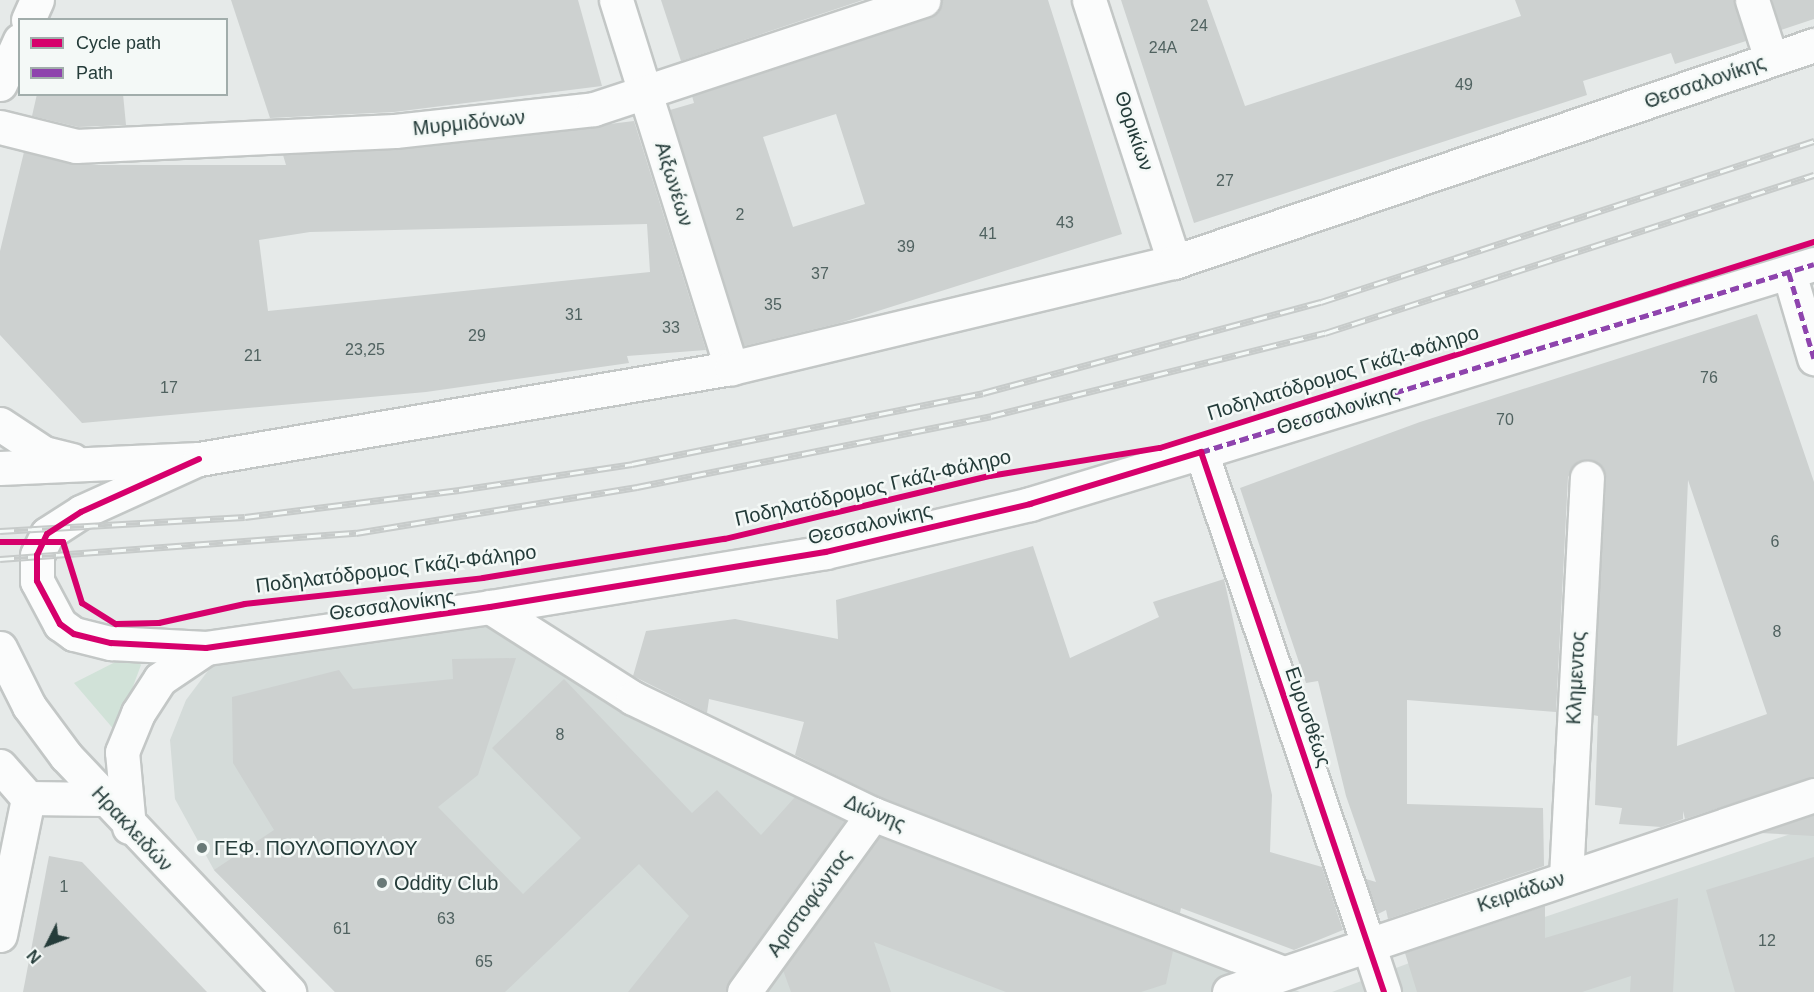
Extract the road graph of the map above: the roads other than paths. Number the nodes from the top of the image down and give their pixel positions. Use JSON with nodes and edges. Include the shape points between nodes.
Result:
{"nodes":[{"id":1,"x":37,"y":0,"type":"edge"},
{"id":2,"x":616,"y":0,"type":"edge"},
{"id":3,"x":923,"y":0,"type":"edge"},
{"id":4,"x":1089,"y":0,"type":"edge"},
{"id":5,"x":1752,"y":0,"type":"edge"},
{"id":6,"x":29,"y":18,"type":"edge"},
{"id":7,"x":18,"y":44,"type":"edge"},
{"id":8,"x":1814,"y":45,"type":"edge"},
{"id":9,"x":1771,"y":59,"type":"junction"},
{"id":10,"x":0,"y":84,"type":"edge"},
{"id":11,"x":645,"y":92,"type":"junction"},
{"id":12,"x":0,"y":127,"type":"edge"},
{"id":13,"x":1174,"y":262,"type":"junction"},
{"id":14,"x":1801,"y":268,"type":"edge"},
{"id":15,"x":1814,"y":358,"type":"edge"},
{"id":16,"x":731,"y":368,"type":"junction"},
{"id":17,"x":0,"y":424,"type":"edge"},
{"id":18,"x":1201,"y":452,"type":"junction"},
{"id":19,"x":199,"y":459,"type":"junction"},
{"id":20,"x":91,"y":465,"type":"junction"},
{"id":21,"x":0,"y":468,"type":"edge"},
{"id":22,"x":1587,"y":478,"type":"dead end"},
{"id":23,"x":490,"y":607,"type":"junction"},
{"id":24,"x":0,"y":648,"type":"edge"},
{"id":25,"x":206,"y":648,"type":"junction"},
{"id":26,"x":0,"y":766,"type":"edge"},
{"id":27,"x":1814,"y":795,"type":"edge"},
{"id":28,"x":28,"y":798,"type":"junction"},
{"id":29,"x":103,"y":799,"type":"junction"},
{"id":30,"x":873,"y":814,"type":"junction"},
{"id":31,"x":129,"y":827,"type":"junction"},
{"id":32,"x":1566,"y":878,"type":"junction"},
{"id":33,"x":0,"y":935,"type":"edge"},
{"id":34,"x":1368,"y":944,"type":"junction"},
{"id":35,"x":1282,"y":973,"type":"junction"},
{"id":36,"x":289,"y":992,"type":"edge"},
{"id":37,"x":744,"y":992,"type":"edge"},
{"id":38,"x":1229,"y":992,"type":"edge"},
{"id":39,"x":1384,"y":992,"type":"edge"}],
"edges":[{"from":1,"to":6,"type":"street"},
{"from":2,"to":11,"type":"street","name":"Αιξωνέων"},
{"from":3,"to":11,"type":"street","name":"Μυρμιδόνων"},
{"from":4,"to":13,"type":"street","name":"Θορικίων"},
{"from":5,"to":9,"type":"street"},
{"from":7,"to":10,"type":"street"},
{"from":8,"to":9,"type":"street","name":"Θεσσαλονίκης"},
{"from":9,"to":13,"type":"street","name":"Θεσσαλονίκης"},
{"from":11,"to":12,"type":"street","name":"Μυρμιδόνων","via":[[594,109],[364,133],[76,146]]},
{"from":11,"to":16,"type":"street","name":"Αιξωνέων"},
{"from":13,"to":16,"type":"street","name":"Θεσσαλονίκης"},
{"from":14,"to":15,"type":"street"},
{"from":14,"to":18,"type":"street","name":"Θεσσαλονίκης"},
{"from":16,"to":19,"type":"street","name":"Θεσσαλονίκης"},
{"from":17,"to":20,"type":"street","via":[[44,453]]},
{"from":18,"to":23,"type":"street","name":"Θεσσαλονίκης","via":[[1030,504],[826,552]]},
{"from":18,"to":34,"type":"street","name":"Ευρυσθέως"},
{"from":19,"to":20,"type":"street","name":"Θεσσαλονίκης"},
{"from":19,"to":25,"type":"street","name":"Θεσσαλονίκης","via":[[64,521],[41,544],[37,581],[51,612],[74,634],[111,643]]},
{"from":20,"to":21,"type":"street","name":"Θεσσαλονίκης"},
{"from":22,"to":32,"type":"street","name":"Κλημεντος"},
{"from":23,"to":25,"type":"street","name":"Θεσσαλονίκης"},
{"from":23,"to":30,"type":"street","name":"Διώνης","via":[[633,698]]},
{"from":24,"to":29,"type":"street","name":"Ηρακλειδών","via":[[29,706]]},
{"from":25,"to":31,"type":"street","via":[[160,679],[138,713],[122,752]]},
{"from":26,"to":28,"type":"street"},
{"from":27,"to":32,"type":"street","name":"Κειριάδων"},
{"from":28,"to":29,"type":"street"},
{"from":28,"to":33,"type":"street"},
{"from":29,"to":31,"type":"street","name":"Ηρακλειδών"},
{"from":30,"to":35,"type":"street","name":"Διώνης"},
{"from":30,"to":37,"type":"street","name":"Αριστοφώντος"},
{"from":31,"to":36,"type":"street","name":"Ηρακλειδών"},
{"from":32,"to":34,"type":"street","name":"Κειριάδων"},
{"from":34,"to":35,"type":"street","name":"Κειριάδων"},
{"from":34,"to":39,"type":"street","name":"Ευρυσθέως"},
{"from":35,"to":38,"type":"street","name":"Κειριάδων"}]}
